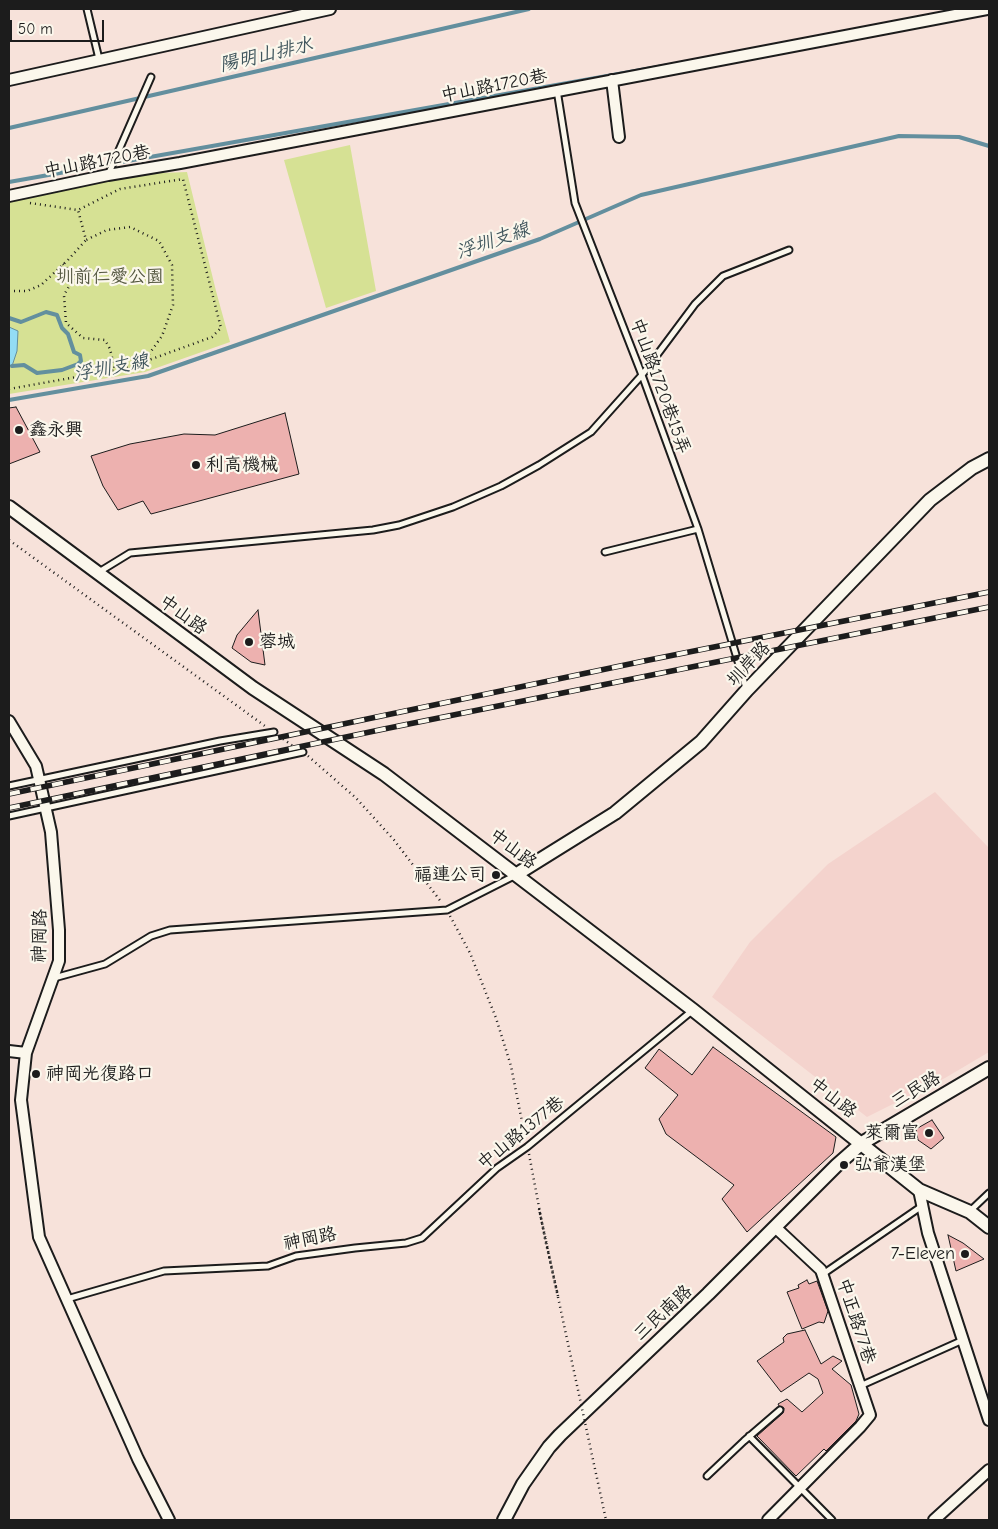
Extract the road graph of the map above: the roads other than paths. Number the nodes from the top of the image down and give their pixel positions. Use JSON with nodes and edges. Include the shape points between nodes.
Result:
{"nodes":[{"id":1,"x":87,"y":9,"type":"edge"},
{"id":2,"x":330,"y":9,"type":"edge"},
{"id":3,"x":986,"y":9,"type":"edge"},
{"id":4,"x":99,"y":59,"type":"junction"},
{"id":5,"x":151,"y":77,"type":"dead end"},
{"id":6,"x":9,"y":80,"type":"edge"},
{"id":7,"x":612,"y":80,"type":"junction"},
{"id":8,"x":557,"y":90,"type":"junction"},
{"id":9,"x":619,"y":137,"type":"dead end"},
{"id":10,"x":109,"y":172,"type":"junction"},
{"id":11,"x":9,"y":196,"type":"edge"},
{"id":12,"x":789,"y":250,"type":"dead end"},
{"id":13,"x":642,"y":375,"type":"junction"},
{"id":14,"x":989,"y":459,"type":"edge"},
{"id":15,"x":9,"y":507,"type":"edge"},
{"id":16,"x":698,"y":529,"type":"junction"},
{"id":17,"x":606,"y":552,"type":"dead end"},
{"id":18,"x":96,"y":573,"type":"junction"},
{"id":19,"x":747,"y":690,"type":"junction"},
{"id":20,"x":9,"y":721,"type":"edge"},
{"id":21,"x":274,"y":732,"type":"road end"},
{"id":22,"x":303,"y":752,"type":"road end"},
{"id":23,"x":39,"y":779,"type":"junction"},
{"id":24,"x":9,"y":786,"type":"edge"},
{"id":25,"x":46,"y":808,"type":"junction"},
{"id":26,"x":9,"y":816,"type":"edge"},
{"id":27,"x":518,"y":874,"type":"junction"},
{"id":28,"x":53,"y":978,"type":"junction"},
{"id":29,"x":693,"y":1010,"type":"junction"},
{"id":30,"x":9,"y":1051,"type":"edge"},
{"id":31,"x":26,"y":1053,"type":"junction"},
{"id":32,"x":989,"y":1068,"type":"edge"},
{"id":33,"x":862,"y":1143,"type":"junction"},
{"id":34,"x":919,"y":1190,"type":"junction"},
{"id":35,"x":989,"y":1193,"type":"edge"},
{"id":36,"x":923,"y":1206,"type":"junction"},
{"id":37,"x":970,"y":1212,"type":"junction"},
{"id":38,"x":775,"y":1226,"type":"junction"},
{"id":39,"x":989,"y":1227,"type":"edge"},
{"id":40,"x":354,"y":1248,"type":"joint"},
{"id":41,"x":823,"y":1274,"type":"junction"},
{"id":42,"x":67,"y":1299,"type":"junction"},
{"id":43,"x":964,"y":1340,"type":"junction"},
{"id":44,"x":860,"y":1386,"type":"junction"},
{"id":45,"x":780,"y":1410,"type":"dead end"},
{"id":46,"x":989,"y":1420,"type":"edge"},
{"id":47,"x":749,"y":1436,"type":"junction"},
{"id":48,"x":989,"y":1470,"type":"edge"},
{"id":49,"x":708,"y":1476,"type":"dead end"},
{"id":50,"x":800,"y":1488,"type":"junction"},
{"id":51,"x":169,"y":1520,"type":"edge"},
{"id":52,"x":504,"y":1520,"type":"edge"},
{"id":53,"x":768,"y":1520,"type":"edge"},
{"id":54,"x":832,"y":1520,"type":"edge"},
{"id":55,"x":934,"y":1520,"type":"edge"}],
"edges":[{"from":1,"to":4,"type":"lane"},
{"from":2,"to":4,"type":"street"},
{"from":3,"to":7,"type":"street","name":"中山路1720巷"},
{"from":4,"to":6,"type":"street"},
{"from":5,"to":10,"type":"lane"},
{"from":7,"to":8,"type":"street","name":"中山路1720巷"},
{"from":7,"to":9,"type":"street"},
{"from":8,"to":10,"type":"street","name":"中山路1720巷","via":[[180,164]]},
{"from":8,"to":13,"type":"lane","name":"中山路1720巷15弄","via":[[575,203]]},
{"from":10,"to":11,"type":"street","name":"中山路1720巷"},
{"from":12,"to":13,"type":"lane","via":[[723,276],[695,304]]},
{"from":13,"to":16,"type":"lane","name":"中山路1720巷15弄"},
{"from":13,"to":18,"type":"lane","via":[[591,432],[500,486],[453,507],[373,530],[130,553]]},
{"from":14,"to":19,"type":"street","name":"圳岸路","via":[[930,500]]},
{"from":15,"to":18,"type":"street","name":"中山路"},
{"from":16,"to":17,"type":"lane"},
{"from":16,"to":19,"type":"lane","name":"中山路1720巷15弄"},
{"from":18,"to":27,"type":"street","name":"中山路","via":[[253,688],[384,774]]},
{"from":19,"to":27,"type":"street","name":"圳岸路","via":[[701,742],[615,813]]},
{"from":20,"to":23,"type":"street","name":"神岡路","via":[[36,766]]},
{"from":21,"to":23,"type":"lane"},
{"from":22,"to":25,"type":"lane"},
{"from":23,"to":24,"type":"lane"},
{"from":23,"to":25,"type":"street","name":"神岡路"},
{"from":25,"to":26,"type":"lane"},
{"from":25,"to":28,"type":"street","name":"神岡路","via":[[59,930],[59,961]]},
{"from":27,"to":28,"type":"lane","via":[[447,910],[170,930],[151,936],[105,964]]},
{"from":27,"to":29,"type":"street","name":"中山路"},
{"from":28,"to":31,"type":"street","name":"神岡路"},
{"from":29,"to":33,"type":"street","name":"中山路"},
{"from":29,"to":40,"type":"lane","name":"中山路1377巷","via":[[497,1168],[422,1238],[406,1243]]},
{"from":30,"to":31,"type":"street"},
{"from":31,"to":42,"type":"street","name":"神岡路","via":[[21,1100],[39,1237]]},
{"from":32,"to":33,"type":"street","name":"三民路"},
{"from":33,"to":34,"type":"street","name":"中山路"},
{"from":33,"to":38,"type":"street","name":"三民南路"},
{"from":34,"to":36,"type":"street"},
{"from":34,"to":37,"type":"street","name":"中山路"},
{"from":35,"to":37,"type":"lane"},
{"from":36,"to":41,"type":"lane"},
{"from":36,"to":43,"type":"street","via":[[928,1232]]},
{"from":37,"to":39,"type":"street","name":"中山路"},
{"from":38,"to":41,"type":"street","name":"中正路77巷"},
{"from":38,"to":52,"type":"street","name":"三民南路","via":[[560,1435],[523,1484]]},
{"from":40,"to":42,"type":"lane","name":"神岡路","via":[[296,1256],[268,1266],[164,1271]]},
{"from":41,"to":44,"type":"street","name":"中正路77巷"},
{"from":42,"to":51,"type":"street","name":"神岡路","via":[[138,1460]]},
{"from":43,"to":44,"type":"lane","name":"中正路77巷"},
{"from":43,"to":46,"type":"street"},
{"from":44,"to":50,"type":"street","name":"中正路77巷","via":[[870,1415]]},
{"from":45,"to":47,"type":"lane"},
{"from":47,"to":49,"type":"lane"},
{"from":47,"to":50,"type":"lane"},
{"from":48,"to":55,"type":"street"},
{"from":50,"to":53,"type":"street"},
{"from":50,"to":54,"type":"lane"}]}
